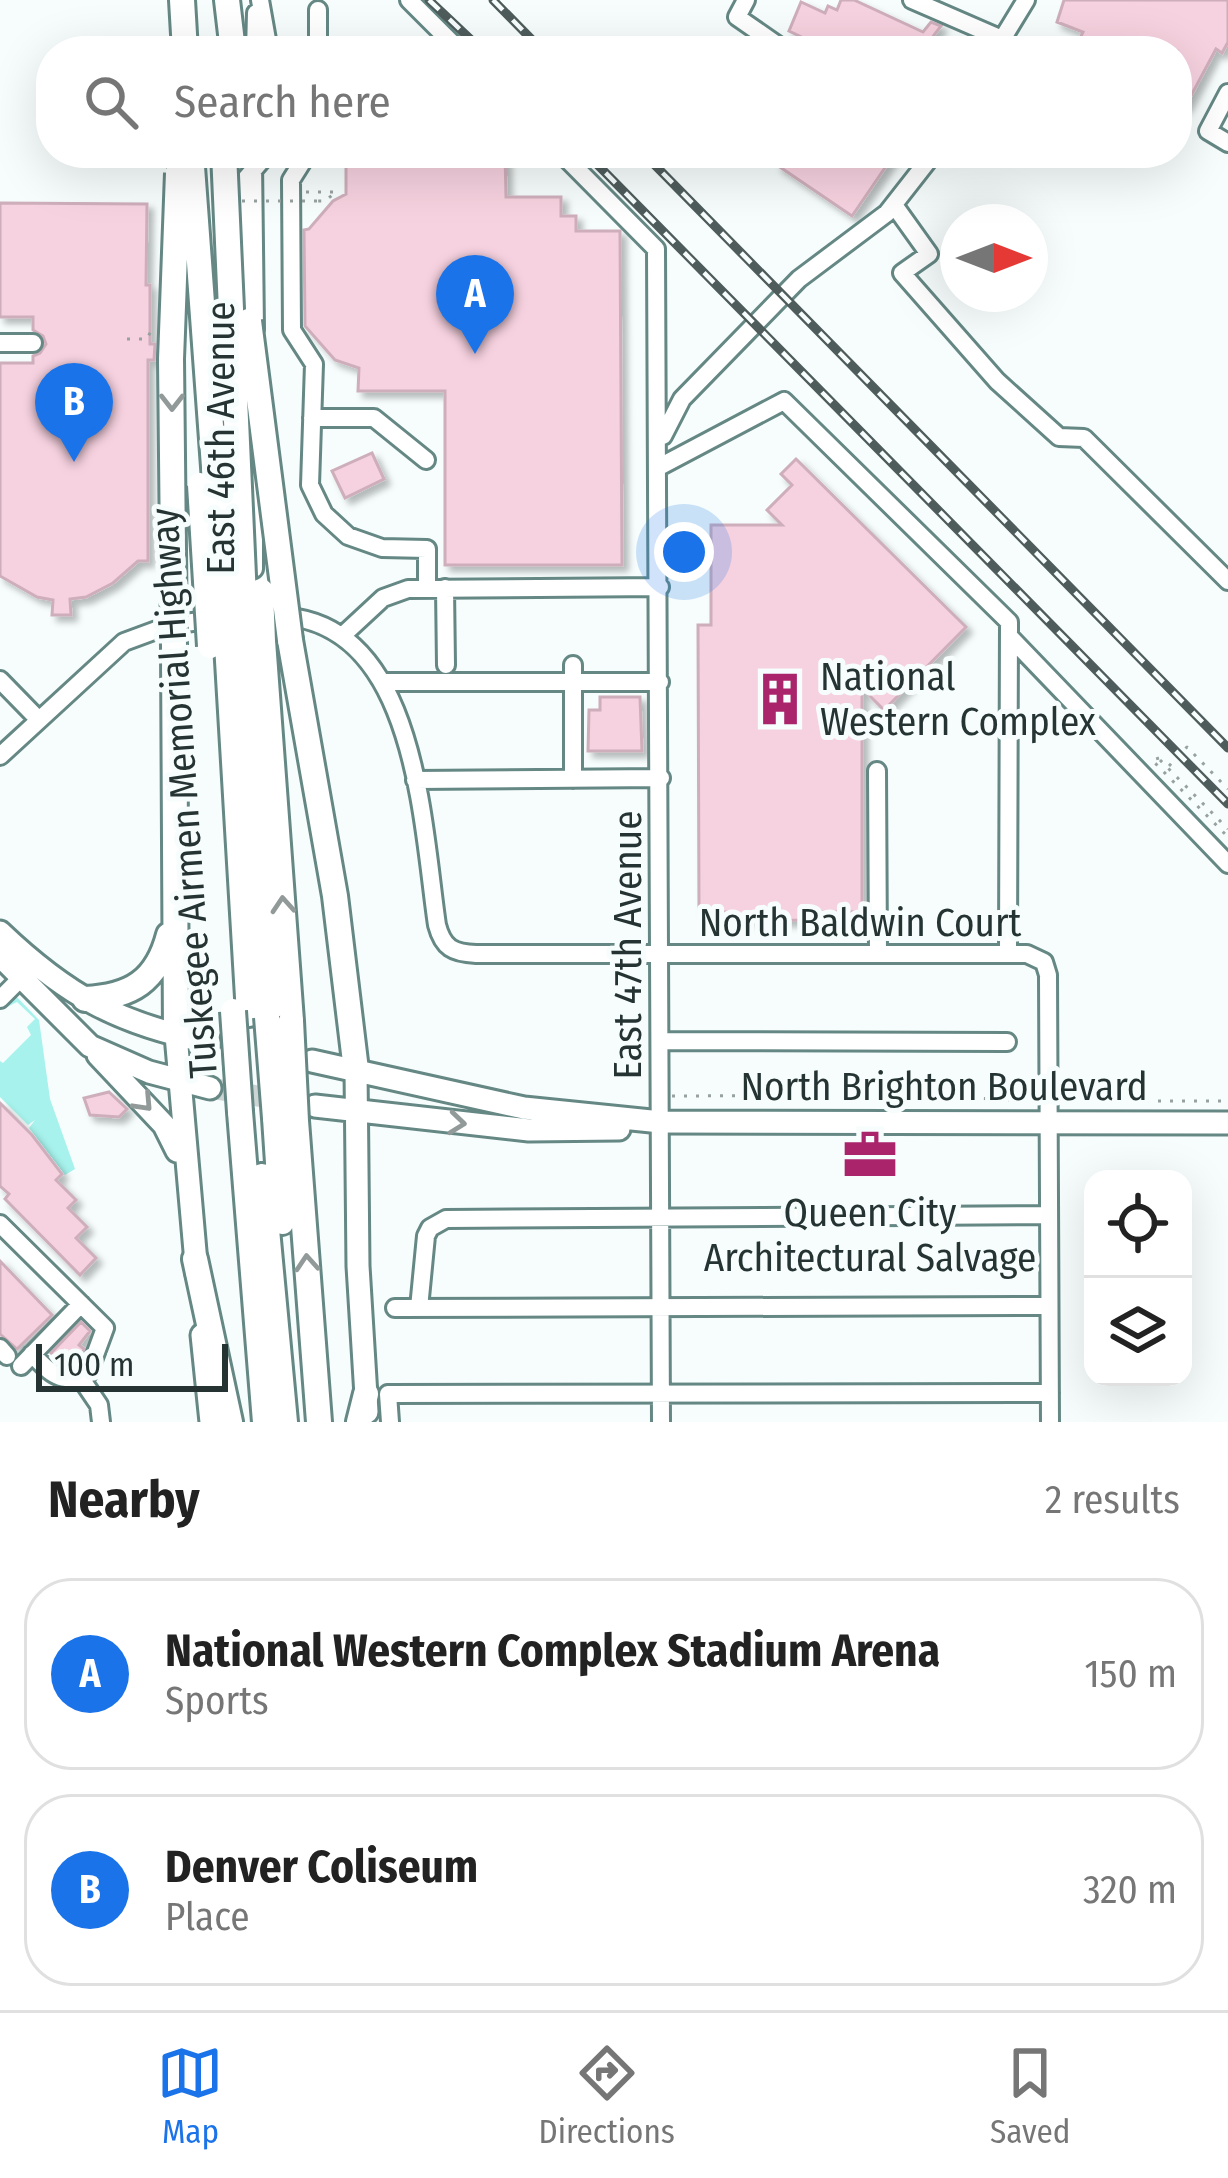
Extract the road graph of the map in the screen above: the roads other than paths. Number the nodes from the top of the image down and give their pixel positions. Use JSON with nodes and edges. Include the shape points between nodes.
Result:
{"nodes":[{"id":1,"x":169,"y":0,"type":"edge"},
{"id":2,"x":182,"y":0,"type":"edge"},
{"id":3,"x":213,"y":0,"type":"edge"},
{"id":4,"x":227,"y":0,"type":"edge"},
{"id":5,"x":238,"y":0,"type":"edge"},
{"id":6,"x":258,"y":0,"type":"edge"},
{"id":7,"x":409,"y":0,"type":"edge"},
{"id":8,"x":746,"y":0,"type":"edge"},
{"id":9,"x":912,"y":0,"type":"edge"},
{"id":10,"x":1026,"y":0,"type":"edge"},
{"id":11,"x":318,"y":10,"type":"dead end"},
{"id":12,"x":171,"y":36,"type":"edge"},
{"id":13,"x":184,"y":36,"type":"edge"},
{"id":14,"x":217,"y":36,"type":"edge"},
{"id":15,"x":232,"y":36,"type":"edge"},
{"id":16,"x":235,"y":36,"type":"edge"},
{"id":17,"x":256,"y":36,"type":"edge"},
{"id":18,"x":266,"y":36,"type":"edge"},
{"id":19,"x":318,"y":36,"type":"edge"},
{"id":20,"x":445,"y":36,"type":"edge"},
{"id":21,"x":764,"y":36,"type":"edge"},
{"id":22,"x":982,"y":36,"type":"edge"},
{"id":23,"x":1004,"y":36,"type":"edge"},
{"id":24,"x":1228,"y":93,"type":"edge"},
{"id":25,"x":1228,"y":142,"type":"edge"},
{"id":26,"x":185,"y":168,"type":"edge"},
{"id":27,"x":187,"y":168,"type":"edge"},
{"id":28,"x":224,"y":168,"type":"edge"},
{"id":29,"x":249,"y":168,"type":"edge"},
{"id":30,"x":249,"y":168,"type":"edge"},
{"id":31,"x":299,"y":168,"type":"edge"},
{"id":32,"x":576,"y":168,"type":"edge"},
{"id":33,"x":922,"y":168,"type":"edge"},
{"id":34,"x":894,"y":205,"type":"junction"},
{"id":35,"x":250,"y":331,"type":"junction"},
{"id":36,"x":0,"y":343,"type":"edge"},
{"id":37,"x":33,"y":343,"type":"dead end"},
{"id":38,"x":312,"y":418,"type":"junction"},
{"id":39,"x":426,"y":460,"type":"dead end"},
{"id":40,"x":659,"y":467,"type":"junction"},
{"id":41,"x":1228,"y":581,"type":"edge"},
{"id":42,"x":660,"y":586,"type":"junction"},
{"id":43,"x":436,"y":588,"type":"junction"},
{"id":44,"x":245,"y":616,"type":"junction"},
{"id":45,"x":342,"y":636,"type":"junction"},
{"id":46,"x":1009,"y":636,"type":"junction"},
{"id":47,"x":237,"y":644,"type":"junction"},
{"id":48,"x":446,"y":665,"type":"dead end"},
{"id":49,"x":573,"y":674,"type":"junction"},
{"id":50,"x":0,"y":680,"type":"edge"},
{"id":51,"x":382,"y":682,"type":"junction"},
{"id":52,"x":660,"y":682,"type":"junction"},
{"id":53,"x":39,"y":720,"type":"junction"},
{"id":54,"x":0,"y":756,"type":"edge"},
{"id":55,"x":877,"y":771,"type":"dead end"},
{"id":56,"x":661,"y":778,"type":"junction"},
{"id":57,"x":573,"y":779,"type":"junction"},
{"id":58,"x":415,"y":780,"type":"junction"},
{"id":59,"x":1228,"y":864,"type":"edge"},
{"id":60,"x":0,"y":913,"type":"edge"},
{"id":61,"x":174,"y":915,"type":"junction"},
{"id":62,"x":0,"y":932,"type":"edge"},
{"id":63,"x":878,"y":954,"type":"junction"},
{"id":64,"x":1007,"y":954,"type":"junction"},
{"id":65,"x":660,"y":955,"type":"junction"},
{"id":66,"x":0,"y":956,"type":"edge"},
{"id":67,"x":21,"y":977,"type":"junction"},
{"id":68,"x":75,"y":992,"type":"junction"},
{"id":69,"x":0,"y":999,"type":"edge"},
{"id":70,"x":260,"y":1016,"type":"junction"},
{"id":71,"x":176,"y":1035,"type":"junction"},
{"id":72,"x":662,"y":1041,"type":"junction"},
{"id":73,"x":208,"y":1042,"type":"dead end"},
{"id":74,"x":1007,"y":1042,"type":"dead end"},
{"id":75,"x":90,"y":1046,"type":"junction"},
{"id":76,"x":312,"y":1061,"type":"dead end"},
{"id":77,"x":356,"y":1070,"type":"junction"},
{"id":78,"x":178,"y":1081,"type":"junction"},
{"id":79,"x":211,"y":1088,"type":"tunnel mouth"},
{"id":80,"x":356,"y":1112,"type":"junction"},
{"id":81,"x":276,"y":1114,"type":"junction"},
{"id":82,"x":661,"y":1122,"type":"junction"},
{"id":83,"x":1049,"y":1122,"type":"junction"},
{"id":84,"x":1228,"y":1123,"type":"edge"},
{"id":85,"x":185,"y":1169,"type":"junction"},
{"id":86,"x":1049,"y":1215,"type":"junction"},
{"id":87,"x":661,"y":1217,"type":"junction"},
{"id":88,"x":0,"y":1224,"type":"edge"},
{"id":89,"x":195,"y":1259,"type":"junction"},
{"id":90,"x":81,"y":1304,"type":"junction"},
{"id":91,"x":670,"y":1306,"type":"junction"},
{"id":92,"x":1049,"y":1306,"type":"junction"},
{"id":93,"x":395,"y":1308,"type":"dead end"},
{"id":94,"x":418,"y":1308,"type":"junction"},
{"id":95,"x":15,"y":1356,"type":"edge"},
{"id":96,"x":80,"y":1377,"type":"junction"},
{"id":97,"x":661,"y":1392,"type":"junction"},
{"id":98,"x":1050,"y":1393,"type":"junction"},
{"id":99,"x":377,"y":1394,"type":"junction"},
{"id":100,"x":101,"y":1422,"type":"edge"},
{"id":101,"x":211,"y":1422,"type":"edge"},
{"id":102,"x":230,"y":1422,"type":"edge"},
{"id":103,"x":265,"y":1422,"type":"edge"},
{"id":104,"x":285,"y":1422,"type":"edge"},
{"id":105,"x":299,"y":1422,"type":"edge"},
{"id":106,"x":319,"y":1422,"type":"edge"},
{"id":107,"x":363,"y":1422,"type":"edge"},
{"id":108,"x":390,"y":1422,"type":"edge"},
{"id":109,"x":661,"y":1422,"type":"edge"},
{"id":110,"x":1050,"y":1422,"type":"edge"}],
"edges":[{"from":1,"to":12,"type":"highway"},
{"from":2,"to":13,"type":"highway"},
{"from":3,"to":14,"type":"highway"},
{"from":4,"to":15,"type":"highway"},
{"from":5,"to":16,"type":"highway"},
{"from":6,"to":17,"type":"street"},
{"from":6,"to":18,"type":"street"},
{"from":7,"to":20,"type":"street"},
{"from":8,"to":21,"type":"street","via":[[737,17]]},
{"from":9,"to":22,"type":"street"},
{"from":10,"to":23,"type":"street"},
{"from":11,"to":19,"type":"street"},
{"from":24,"to":25,"type":"street","via":[[1208,131]]},
{"from":26,"to":61,"type":"highway","one_way":true,"bridge":true,"via":[[171,359]]},
{"from":27,"to":47,"type":"highway","name":"Tuskegee Airmen Memorial Highway","bridge":true},
{"from":28,"to":47,"type":"highway","bridge":true},
{"from":29,"to":35,"type":"highway","bridge":true},
{"from":30,"to":44,"type":"street","name":"East 46th Avenue","via":[[254,591]]},
{"from":31,"to":38,"type":"street","via":[[291,180],[292,330],[314,364]]},
{"from":32,"to":40,"type":"street","name":"East 47th Avenue","via":[[656,248]]},
{"from":33,"to":34,"type":"street"},
{"from":34,"to":40,"type":"street","via":[[799,279],[682,399],[663,434]]},
{"from":34,"to":41,"type":"street","via":[[929,254],[902,273],[965,345],[1059,437],[1084,438]]},
{"from":35,"to":47,"type":"highway","name":"Tuskegee Airmen Memorial Highway","bridge":true},
{"from":35,"to":77,"type":"highway","bridge":true},
{"from":36,"to":37,"type":"street"},
{"from":38,"to":39,"type":"street","via":[[374,418]]},
{"from":38,"to":43,"type":"street","via":[[310,485],[324,514],[349,536],[382,548],[427,549]]},
{"from":40,"to":42,"type":"street","name":"East 47th Avenue"},
{"from":40,"to":46,"type":"street","via":[[784,400],[1009,622]]},
{"from":42,"to":43,"type":"street"},
{"from":42,"to":52,"type":"street","name":"East 47th Avenue"},
{"from":43,"to":45,"type":"street","via":[[388,594]]},
{"from":43,"to":48,"type":"street"},
{"from":44,"to":45,"type":"street","via":[[305,619]]},
{"from":44,"to":53,"type":"street","via":[[137,635]]},
{"from":45,"to":51,"type":"street"},
{"from":46,"to":59,"type":"street"},
{"from":46,"to":64,"type":"street"},
{"from":70,"to":47,"type":"highway","name":"Tuskegee Airmen Memorial Highway","one_way":true},
{"from":47,"to":70,"type":"highway","name":"Tuskegee Airmen Memorial Highway"},
{"from":49,"to":51,"type":"street"},
{"from":49,"to":52,"type":"street"},
{"from":49,"to":57,"type":"street"},
{"from":50,"to":53,"type":"street"},
{"from":51,"to":58,"type":"street"},
{"from":52,"to":56,"type":"street","name":"East 47th Avenue"},
{"from":53,"to":54,"type":"street"},
{"from":55,"to":63,"type":"street"},
{"from":56,"to":57,"type":"street"},
{"from":56,"to":65,"type":"street","name":"East 47th Avenue"},
{"from":57,"to":58,"type":"street"},
{"from":58,"to":65,"type":"street","name":"North Baldwin Court","via":[[443,943],[459,953]]},
{"from":60,"to":68,"type":"main road"},
{"from":61,"to":68,"type":"highway","via":[[149,979],[125,994]]},
{"from":61,"to":71,"type":"highway"},
{"from":62,"to":68,"type":"main road","via":[[46,977]]},
{"from":63,"to":64,"type":"street","name":"North Baldwin Court"},
{"from":63,"to":65,"type":"street","name":"North Baldwin Court"},
{"from":64,"to":83,"type":"street","name":"North Baldwin Court","via":[[1034,955],[1047,968]]},
{"from":65,"to":72,"type":"street","name":"East 47th Avenue"},
{"from":66,"to":67,"type":"main road"},
{"from":67,"to":69,"type":"street"},
{"from":67,"to":75,"type":"main road"},
{"from":68,"to":71,"type":"main road"},
{"from":70,"to":81,"type":"highway","name":"Tuskegee Airmen Memorial Highway","bridge":true},
{"from":70,"to":81,"type":"highway","name":"Tuskegee Airmen Memorial Highway","bridge":true},
{"from":71,"to":73,"type":"main road"},
{"from":71,"to":78,"type":"main road"},
{"from":72,"to":74,"type":"street"},
{"from":72,"to":82,"type":"street","name":"East 47th Avenue"},
{"from":75,"to":78,"type":"main road"},
{"from":75,"to":85,"type":"main road","one_way":true,"via":[[164,1125]]},
{"from":76,"to":77,"type":"main road","name":"North Brighton Boulevard"},
{"from":77,"to":80,"type":"main road"},
{"from":77,"to":82,"type":"main road","name":"North Brighton Boulevard","via":[[524,1108]]},
{"from":78,"to":79,"type":"main road"},
{"from":78,"to":85,"type":"main road"},
{"from":80,"to":81,"type":"main road","name":"North Brighton Boulevard"},
{"from":80,"to":82,"type":"main road","name":"North Brighton Boulevard","one_way":true,"via":[[529,1130]]},
{"from":80,"to":99,"type":"main road","via":[[358,1267]]},
{"from":81,"to":103,"type":"highway","name":"Tuskegee Airmen Memorial Highway"},
{"from":81,"to":104,"type":"highway"},
{"from":81,"to":105,"type":"highway"},
{"from":106,"to":81,"type":"highway","name":"Tuskegee Airmen Memorial Highway","one_way":true},
{"from":82,"to":83,"type":"main road","name":"North Brighton Boulevard"},
{"from":82,"to":87,"type":"street","name":"East 47th Avenue"},
{"from":83,"to":84,"type":"main road","name":"North Brighton Boulevard"},
{"from":83,"to":86,"type":"street"},
{"from":85,"to":89,"type":"main road"},
{"from":86,"to":87,"type":"street"},
{"from":86,"to":92,"type":"street"},
{"from":87,"to":91,"type":"street","name":"East 47th Avenue"},
{"from":87,"to":94,"type":"street","via":[[436,1223],[426,1237]]},
{"from":88,"to":90,"type":"street"},
{"from":89,"to":101,"type":"main road"},
{"from":89,"to":102,"type":"highway"},
{"from":90,"to":95,"type":"street"},
{"from":90,"to":96,"type":"street","via":[[105,1328]]},
{"from":91,"to":92,"type":"street"},
{"from":91,"to":94,"type":"street"},
{"from":91,"to":97,"type":"street","name":"East 47th Avenue"},
{"from":92,"to":98,"type":"street"},
{"from":93,"to":94,"type":"street"},
{"from":95,"to":96,"type":"street","via":[[54,1377]]},
{"from":96,"to":100,"type":"street"},
{"from":97,"to":98,"type":"street"},
{"from":97,"to":99,"type":"street"},
{"from":97,"to":109,"type":"street","name":"East 47th Avenue"},
{"from":98,"to":110,"type":"street"},
{"from":99,"to":107,"type":"highway"},
{"from":99,"to":108,"type":"street"}]}
